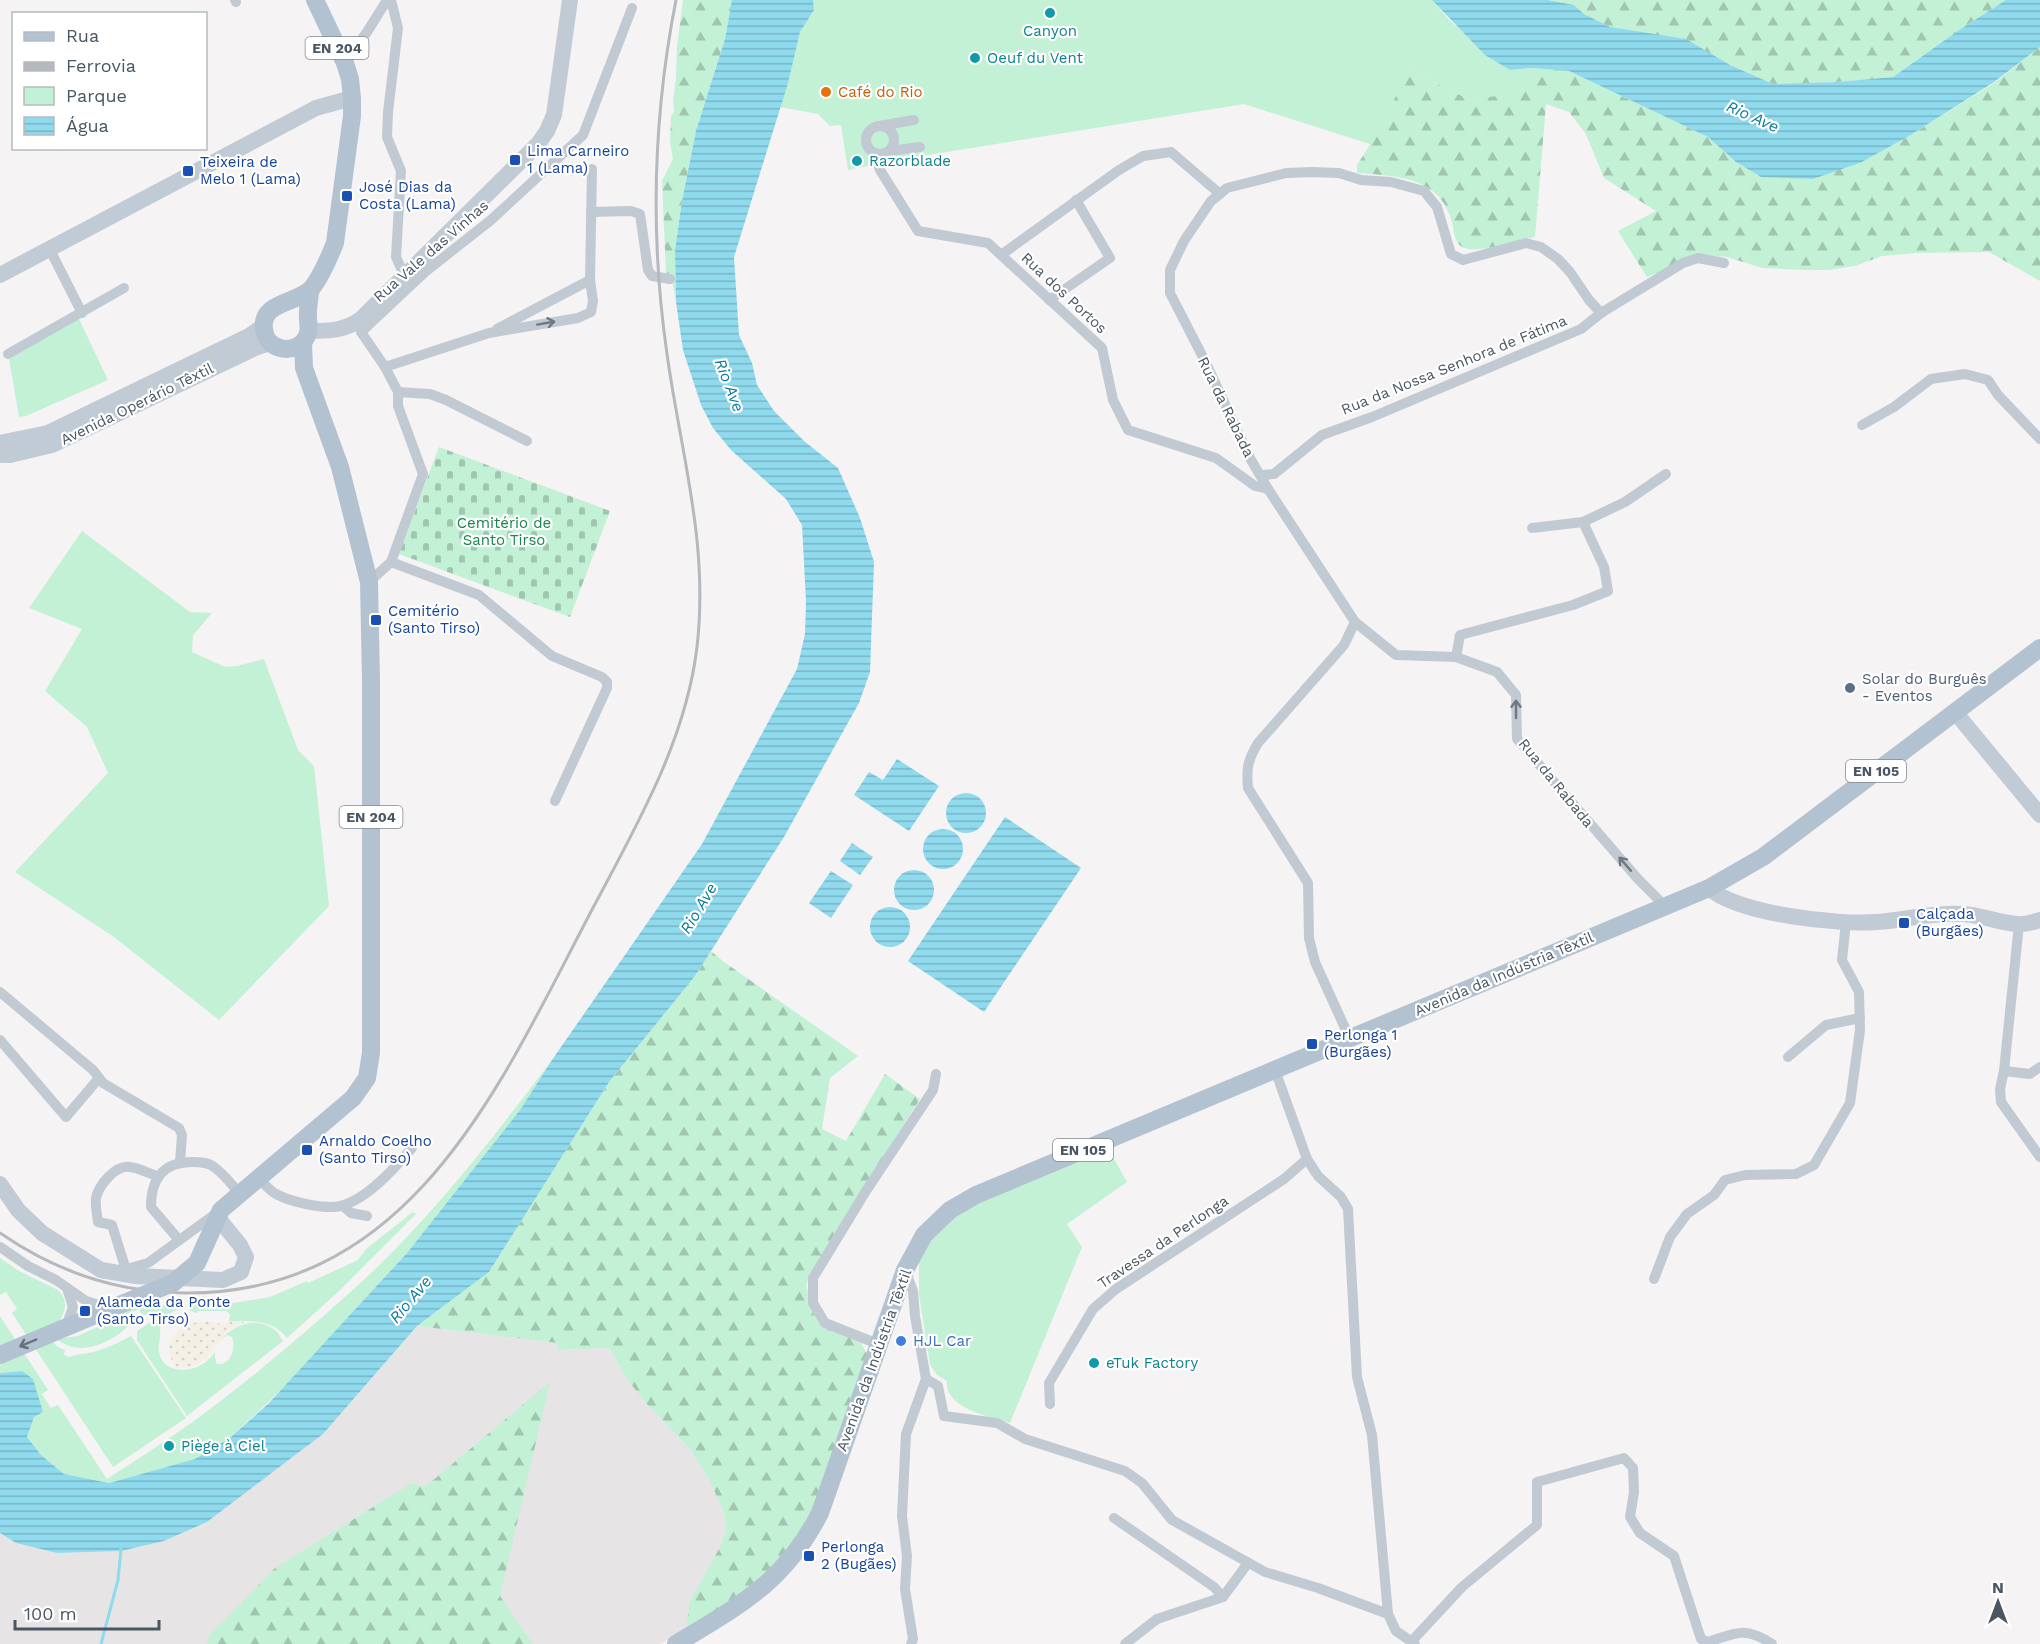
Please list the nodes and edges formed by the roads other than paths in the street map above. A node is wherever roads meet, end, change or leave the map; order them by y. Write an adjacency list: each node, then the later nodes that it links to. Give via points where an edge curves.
1 (315, 0): 5 (main road, EN 204)
2 (389, 0): 5 (street); 19 (street, via 398,28 387,136 401,171 396,257)
3 (570, 0): 19 (street, via 557,100 547,131)
4 (632, 8): 31 (street, Rua Vale das Vinhas, via 583,135 361,332)
5 (345, 63): 6 (main road, EN 204)
6 (352, 98): 15 (street, via 316,108); 23 (main road, EN 204, via 335,243)
7 (914, 120): 8 (street)
8 (875, 127): 10 (street, via 866,141 870,150); 10 (street, via 887,128 894,135 894,143)
9 (920, 147): 10 (street)
10 (883, 153): 16 (street, Rua dos Portos, via 880,170 918,231 988,243)
11 (592, 169): 14 (street)
12 (1220, 194): 13 (street, via 1171,152 1143,156); 27 (street, Rua da Rabada, via 1257,179 1312,172 1340,173 1424,191 1437,207 1451,254 1463,260 1526,243 1541,247 1570,272); 39 (street, Rua da Rabada, via 1184,242 1170,270 1170,293)
13 (1076, 200): 16 (street); 24 (street, via 1110,258)
14 (591, 212): 20 (street, via 640,214 648,270 652,276); 21 (street)
15 (49, 248): 18 (street); 26 (street)
16 (1001, 255): 24 (street, Rua dos Portos)
17 (1724, 263): 27 (street, Rua da Nossa Senhora de Fátima, via 1698,258 1683,263)
18 (0, 275)
19 (404, 275): 29 (street, via 352,326)
20 (670, 279)
21 (590, 280): 28 (street); 28 (street, one-way to 21, via 586,315 591,312 593,301)
22 (124, 288): 26 (street)
23 (310, 290): 25 (main road, EN 204); 29 (main road, EN 204)
24 (1048, 300): 40 (street, Rua dos Portos, via 1102,348 1113,400 1128,430 1216,458 1255,486)
25 (287, 304): 29 (main road, via 299,308); 29 (main road, EN 204, via 273,308 264,319)
26 (82, 313): 30 (street)
27 (1601, 313): 39 (street, Rua da Nossa Senhora de Fátima, via 1581,329 1322,435 1274,474)
28 (489, 333): 31 (street)
29 (290, 335): 36 (street, Avenida Operário Têxtil, via 249,336 48,433); 37 (street, Avenida Operário Têxtil, via 52,445); 44 (main road, EN 204, via 340,466)
30 (8, 354)
31 (385, 367): 32 (street)
32 (398, 392): 35 (street, via 438,397); 43 (street, via 398,406 423,474)
33 (1862, 425): 34 (street, via 1931,379 1965,374 1988,380)
34 (2040, 438)
35 (527, 441)
36 (0, 443)
37 (0, 455)
38 (1666, 474): 41 (street, via 1625,502)
39 (1261, 476): 40 (street, Rua da Rabada)
40 (1268, 489): 45 (street, Rua da Rabada)
41 (1583, 522): 42 (street); 47 (street, via 1604,567 1608,591 1573,605 1460,635)
42 (1532, 528)
43 (391, 561): 44 (street); 49 (street, via 479,595 552,656 607,682)
44 (369, 582): 71 (main road, EN 204, via 371,1053 367,1078 353,1098)
45 (1355, 622): 47 (street, Rua da Rabada, via 1396,655); 58 (street, via 1344,645 1258,743 1246,772 1248,788 1308,884 1315,962)
46 (2040, 648): 48 (main road, Avenida da Indústria Têxtil / EN 105)
47 (1456, 657): 52 (street, Rua da Rabada, one-way to 47, via 1517,739 1516,695 1497,672)
48 (1955, 712): 50 (street); 51 (main road, Avenida da Indústria Têxtil / EN 105, via 1764,857)
49 (555, 801)
50 (2040, 815)
51 (1709, 888): 52 (main road, Avenida da Indústria Têxtil / EN 105); 54 (street, via 1718,896 1772,913)
52 (1665, 906): 58 (main road, Avenida da Indústria Têxtil / EN 105)
53 (2040, 920): 55 (street)
54 (1846, 922): 55 (street, via 1965,914); 57 (street, via 1842,960 1859,992)
55 (2019, 924): 63 (street)
56 (0, 992): 65 (street)
57 (1860, 1018): 60 (street, via 1826,1025); 85 (street, via 1851,1103 1814,1165 1796,1174 1745,1174 1725,1180 1714,1195 1688,1214 1670,1237)
58 (1350, 1039): 62 (main road, Avenida da Indústria Têxtil / EN 105)
59 (0, 1040): 65 (street, via 66,1117)
60 (1788, 1057)
61 (2040, 1067): 63 (street, via 2030,1074)
62 (1275, 1070): 68 (street); 83 (main road, Avenida da Indústria Têxtil / EN 105, via 976,1195 950,1210 924,1235)
63 (2004, 1071): 67 (street, via 2001,1102)
64 (936, 1074): 89 (street, via 933,1090 813,1278 813,1303 825,1323)
65 (99, 1078): 69 (street, via 179,1128)
66 (412, 1148): 74 (street, via 370,1189)
67 (2040, 1156)
68 (1307, 1159): 92 (street, Travessa da Perlonga, via 1284,1179 1116,1289 1093,1309 1049,1383); 96 (street, via 1348,1209 1357,1377 1372,1435)
69 (180, 1162): 70 (street); 73 (street, via 213,1166)
70 (157, 1176): 79 (street, via 151,1207); 84 (street, via 123,1167 105,1181 96,1196 98,1222 111,1225)
71 (258, 1179): 73 (main road, EN 204); 74 (street, via 275,1193 294,1200)
72 (0, 1184): 84 (street, via 18,1210 42,1233 101,1270)
73 (240, 1194): 75 (main road, EN 204)
74 (343, 1206): 76 (street, via 351,1213)
75 (219, 1214): 77 (street); 78 (street); 80 (main road, EN 204)
76 (367, 1216)
77 (190, 1232): 79 (street); 80 (street, via 203,1235)
78 (235, 1239): 80 (street); 82 (street, via 246,1257 241,1272 223,1280)
79 (179, 1240): 82 (street)
80 (206, 1243): 87 (main road, EN 204, bridge, via 197,1263 173,1283)
81 (0, 1247): 86 (street)
82 (146, 1270): 84 (street)
83 (905, 1270): 89 (main road, Avenida da Indústria Têxtil / EN 105); 91 (street, via 913,1291)
84 (118, 1271)
85 (1654, 1280)
86 (67, 1287): 87 (street, via 86,1301); 88 (street, via 73,1307)
87 (112, 1308): 88 (main road, EN 204)
88 (61, 1329): 90 (main road, EN 204, one-way to 90)
89 (878, 1344): 98 (main road, Avenida da Indústria Têxtil / EN 105, via 820,1513 799,1551 748,1600)
90 (0, 1355)
91 (926, 1379): 94 (street, via 938,1386 944,1416 997,1423 1025,1439 1125,1471 1142,1483 1172,1520); 99 (street, via 906,1434 902,1516)
92 (1050, 1404)
93 (1114, 1518): 95 (street)
94 (1248, 1563): 95 (street); 96 (street)
95 (1223, 1597): 100 (street, via 1157,1619)
96 (1388, 1614): 97 (street, via 1396,1631)
97 (1413, 1643): 101 (street, via 1462,1587 1537,1525 1537,1482 1624,1458 1633,1468 1630,1517 1640,1533 1674,1556 1701,1638 1708,1642 1742,1631)
98 (675, 1644)
99 (911, 1644)
100 (1125, 1644)
101 (1772, 1644)

